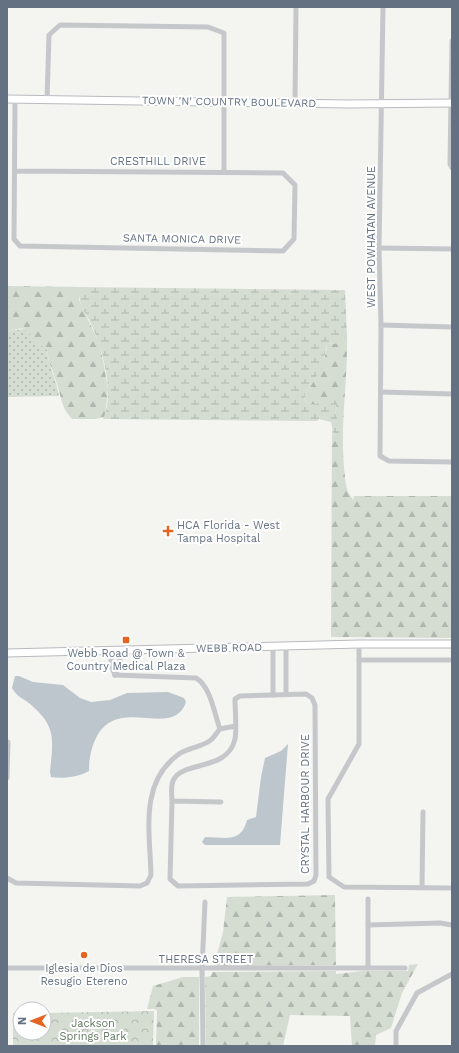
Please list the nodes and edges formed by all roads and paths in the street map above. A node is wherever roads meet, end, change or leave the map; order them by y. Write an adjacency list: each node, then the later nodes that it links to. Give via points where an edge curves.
1 (296, 7): 8 (street)
2 (383, 7): 9 (street, WEST POWHATAN AVENUE)
3 (452, 41): 10 (street)
4 (7, 99): 5 (street, TOWN 'N' COUNTRY BOULEVARD)
5 (16, 100): 6 (street, TOWN 'N' COUNTRY BOULEVARD); 12 (street)
6 (47, 100): 7 (street, TOWN 'N' COUNTRY BOULEVARD); 7 (street, via 49,35 60,25 208,27 224,33)
7 (224, 102): 8 (street, TOWN 'N' COUNTRY BOULEVARD); 13 (street)
8 (295, 102): 9 (street, TOWN 'N' COUNTRY BOULEVARD)
9 (382, 103): 10 (street, TOWN 'N' COUNTRY BOULEVARD); 15 (street, WEST POWHATAN AVENUE)
10 (452, 103): 11 (street)
11 (452, 168)
12 (16, 171): 13 (street, CRESTHILL DRIVE); 14 (street, SANTA MONICA DRIVE, via 14,239 20,246 282,251 294,239)
13 (224, 171): 14 (street, CRESTHILL DRIVE, via 283,173)
14 (295, 185)
15 (379, 248): 16 (street); 17 (street, WEST POWHATAN AVENUE)
16 (452, 249)
17 (381, 325): 18 (street); 19 (street, WEST POWHATAN AVENUE)
18 (452, 327)
19 (381, 392): 20 (street); 21 (street, WEST POWHATAN AVENUE, via 380,456 389,461)
20 (452, 394)
21 (452, 462)
22 (359, 644): 23 (street, WEBB ROAD); 25 (street, WEBB ROAD); 29 (street)
23 (452, 644)
24 (273, 646): 25 (street, WEBB ROAD); 27 (street, WEBB ROAD); 33 (street)
25 (286, 646): 32 (street)
26 (111, 650): 27 (street, WEBB ROAD); 28 (street, WEBB ROAD); 31 (street, via 111,665)
27 (120, 650): 31 (street, via 120,664)
28 (7, 653)
29 (359, 660): 30 (street); 42 (street, via 359,744 328,798 329,877 344,886)
30 (452, 660)
31 (115, 675): 35 (street, via 196,678 203,682 207,690)
32 (286, 694): 33 (street, CRYSTAL HARBOUR DRIVE); 38 (street, CRYSTAL HARBOUR DRIVE, via 306,694 312,698 315,705 314,881 308,884 178,886 170,879)
33 (273, 695): 34 (street, CRYSTAL HARBOUR DRIVE, via 240,696 235,699)
34 (235, 726): 35 (street); 38 (street, CRYSTAL HARBOUR DRIVE, via 235,739 229,752 222,758 177,775 173,780)
35 (220, 729): 41 (street, via 212,739 181,753 166,764 156,780 150,798 150,876 147,883 140,886 16,883)
36 (8, 742): 37 (street)
37 (7, 778)
38 (172, 801): 39 (street)
39 (221, 802)
40 (422, 812): 42 (street)
41 (7, 878)
42 (422, 887): 43 (street)
43 (452, 888)
44 (368, 899): 46 (street)
45 (205, 902): 51 (street)
46 (368, 925): 47 (street); 49 (street)
47 (452, 925)
48 (7, 968): 51 (street, THERESA STREET)
49 (368, 968): 50 (street, THERESA STREET); 51 (street, THERESA STREET)
50 (405, 968)
51 (202, 969): 53 (street)
52 (452, 974): 54 (street, via 417,992 396,1031)
53 (203, 1046)
54 (396, 1046)

